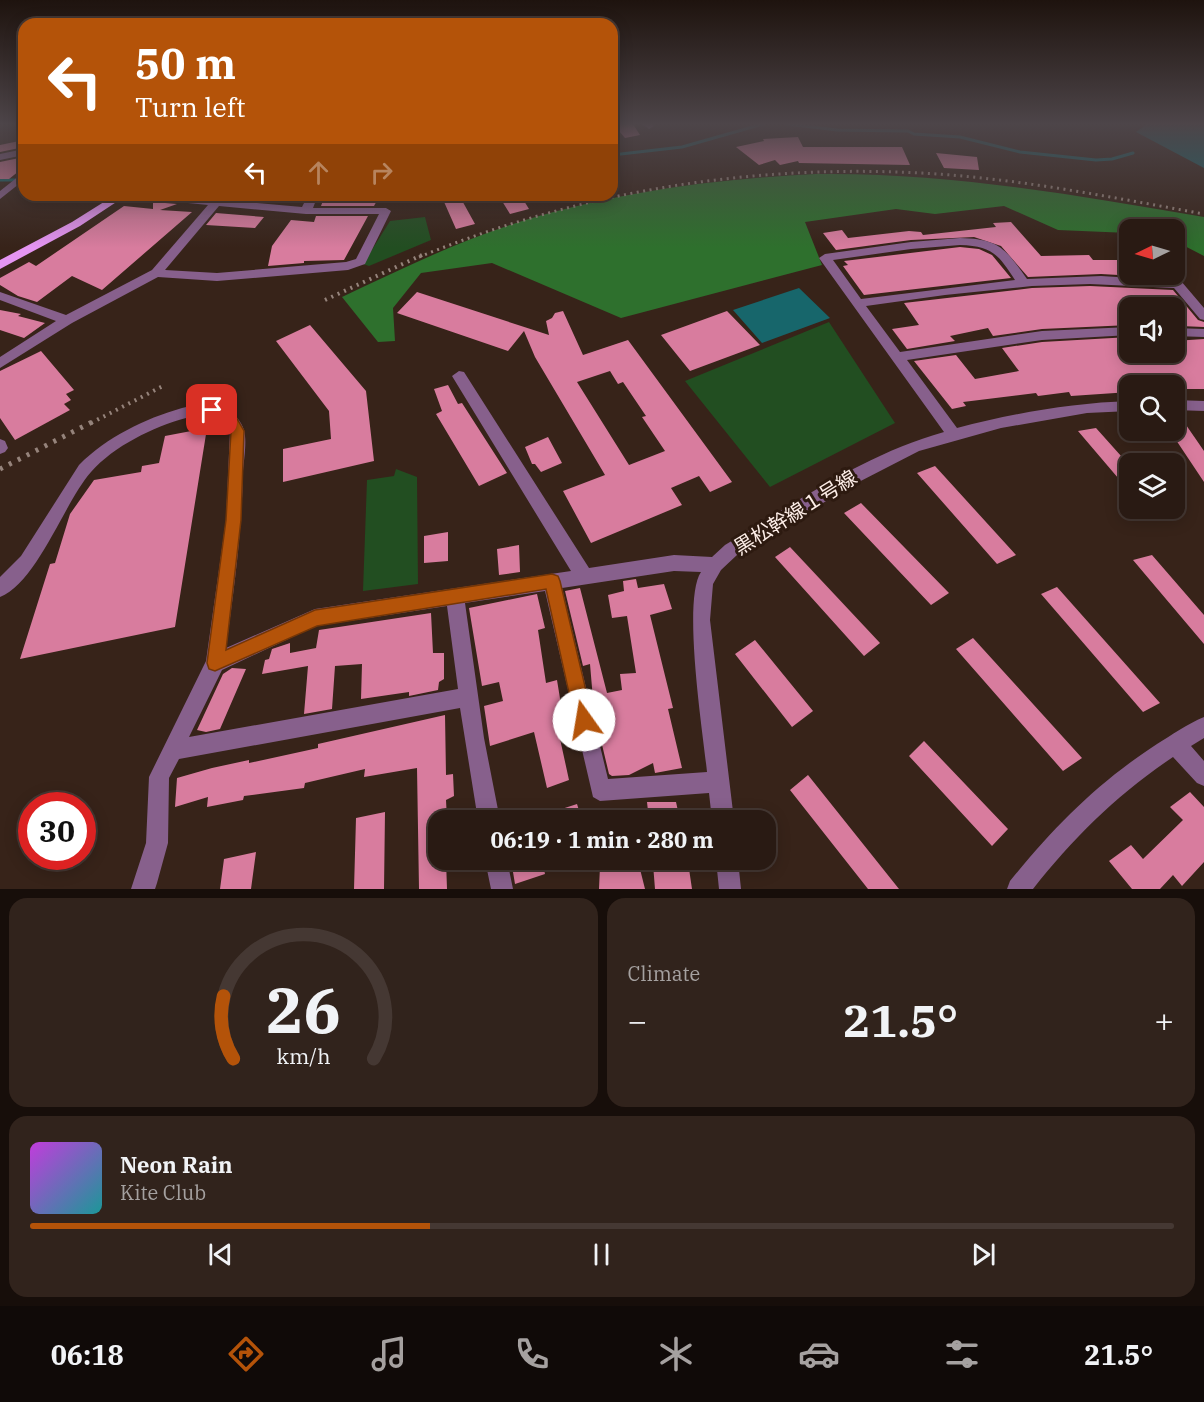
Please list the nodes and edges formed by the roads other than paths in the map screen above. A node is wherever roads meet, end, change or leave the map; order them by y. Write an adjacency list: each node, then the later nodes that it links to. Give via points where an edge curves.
1 (18, 180): 2 (street)
2 (0, 196)
3 (96, 201): 9 (main road)
4 (112, 201): 10 (main road)
5 (217, 201): 11 (street)
6 (240, 201): 8 (street)
7 (310, 201): 8 (street)
8 (306, 211): 11 (street, via 386,211 361,261 348,266 217,278)
9 (0, 256)
10 (0, 265)
11 (156, 273): 16 (street)
12 (1024, 284): 14 (street); 14 (street, via 998,250 980,241 825,258); 15 (street, via 1091,280 1177,284)
13 (0, 296): 16 (street)
14 (858, 303): 20 (street)
15 (1204, 316)
16 (67, 320): 21 (street)
17 (1119, 330): 20 (street, via 1011,338)
18 (1185, 332): 19 (street)
19 (1204, 333)
20 (897, 357): 26 (street)
21 (0, 363)
22 (459, 376): 28 (street)
23 (1185, 405): 24 (street)
24 (1204, 406)
25 (1119, 407): 26 (street, 黒松幹線１号線, via 1041,415)
26 (953, 434): 27 (street, 黒松幹線１号線, via 874,465 731,550)
27 (714, 565): 28 (street, via 674,563); 38 (street, 黒松幹線１号線, via 704,582 702,620)
28 (584, 576): 29 (street)
29 (552, 581): 31 (street); 38 (street, via 600,790)
30 (0, 589): 32 (street, via 27,561 95,457 177,414 195,410 223,413 237,431 234,520)
31 (454, 596): 32 (street, via 315,618); 33 (street)
32 (215, 663): 36 (street)
33 (469, 697): 36 (street); 39 (street)
34 (1204, 727): 35 (street)
35 (1175, 744): 37 (street); 46 (street, via 1101,798 1071,826)
36 (172, 750): 43 (street, via 159,777 157,843)
37 (1204, 776)
38 (719, 782): 40 (street, 黒松幹線１号線)
39 (487, 810)
40 (722, 810)
41 (498, 870): 44 (street)
42 (728, 870): 45 (street)
43 (142, 889)
44 (502, 889)
45 (730, 889)
46 (1018, 889)

